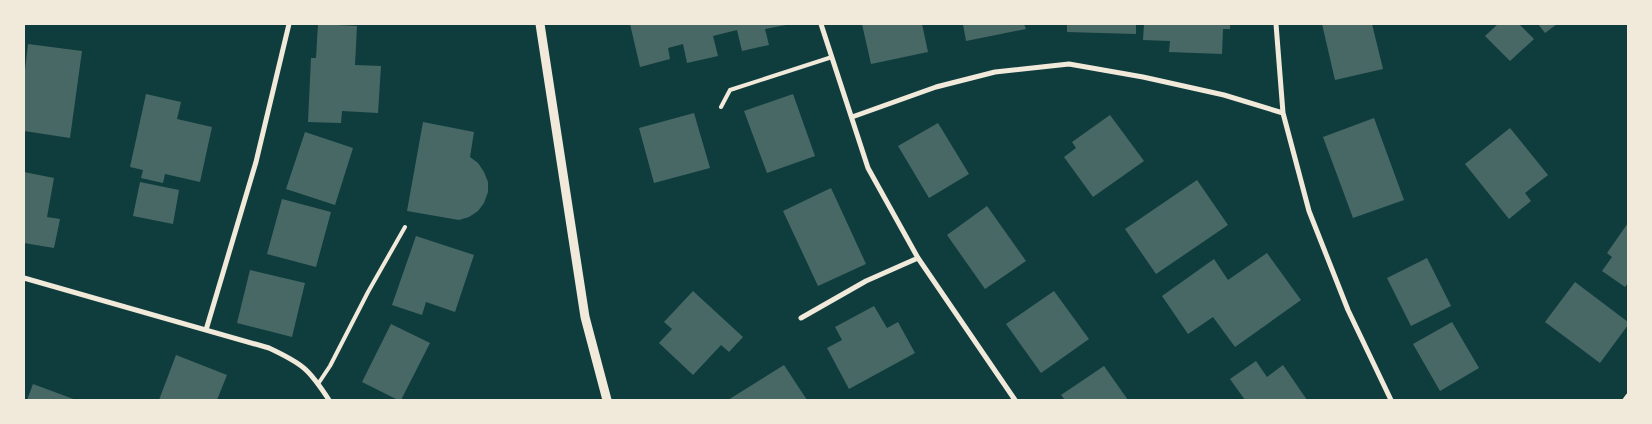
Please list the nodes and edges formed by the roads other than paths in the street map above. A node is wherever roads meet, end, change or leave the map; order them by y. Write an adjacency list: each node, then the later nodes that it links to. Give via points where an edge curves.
1 (289, 24): 13 (street, via 256,162)
2 (540, 24): 17 (street, via 585,317)
3 (821, 24): 5 (street)
4 (1276, 24): 7 (street)
5 (832, 57): 6 (lane, via 730,90); 8 (street)
6 (721, 107)
7 (1283, 113): 8 (street, via 1224,95 1069,64 995,72 936,87); 19 (street, via 1309,211 1348,310)
8 (852, 117): 10 (street, via 868,168)
9 (405, 227): 14 (lane)
10 (918, 258): 12 (street, via 866,281); 18 (street)
11 (24, 278): 13 (street)
12 (801, 318)
13 (206, 330): 14 (street, via 269,348 294,360 310,372)
14 (318, 384): 16 (street)
15 (1628, 396): 20 (street)
16 (329, 400)
17 (607, 400)
18 (1015, 400)
19 (1390, 400)
20 (1625, 400)

